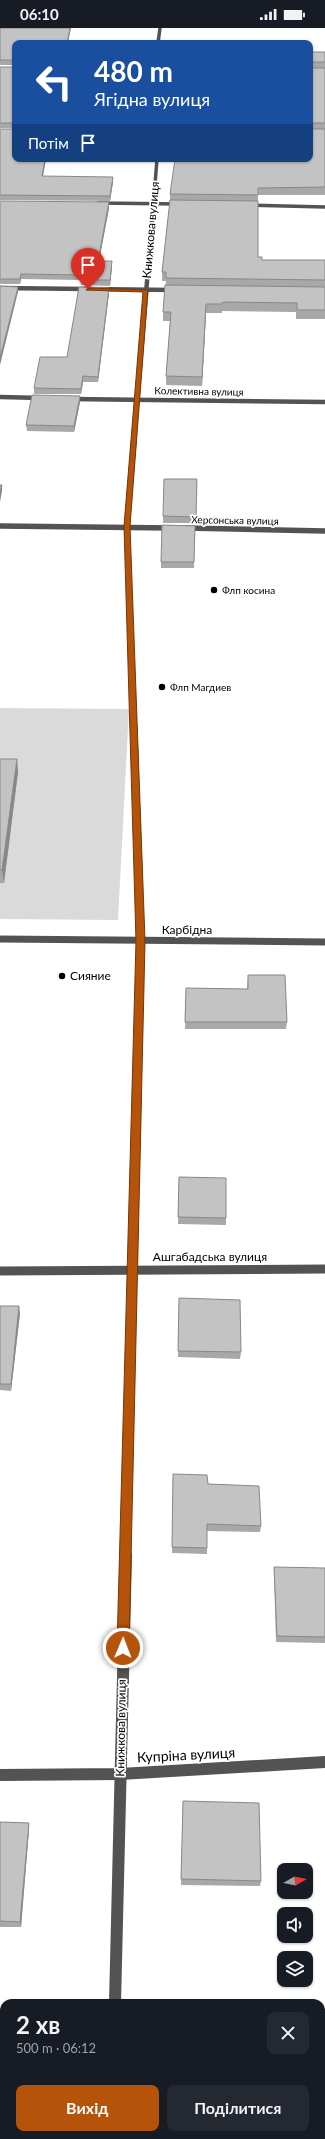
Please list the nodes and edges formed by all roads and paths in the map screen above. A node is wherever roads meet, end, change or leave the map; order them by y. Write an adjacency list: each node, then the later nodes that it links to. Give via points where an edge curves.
1 (160, 28): 2 (street)
2 (158, 40)
3 (156, 162): 5 (street, Книжкова вулиця)
4 (92, 203): 5 (street)
5 (153, 204): 6 (street); 10 (street, Книжкова вулиця)
6 (184, 204)
7 (239, 205): 8 (street)
8 (325, 207)
9 (0, 288): 10 (street)
10 (146, 290): 11 (street); 15 (street, Книжкова вулиця)
11 (177, 290)
12 (0, 397): 13 (street)
13 (46, 398)
14 (61, 398): 15 (street, Колективна вулиця)
15 (137, 400): 16 (street, Колективна вулиця); 18 (street, Книжкова вулиця)
16 (325, 402)
17 (0, 526): 18 (street, Херсонська вулиця)
18 (127, 526): 19 (street, Херсонська вулиця); 21 (street, Книжкова вулиця)
19 (325, 532)
20 (0, 940): 21 (street, Карбідна)
21 (140, 941): 22 (street, Карбідна); 24 (street, Книжкова вулиця)
22 (325, 942)
23 (325, 1268): 24 (street, Ашгабадська вулиця)
24 (132, 1270): 25 (street, Ашгабадська вулиця); 28 (street, Книжкова вулиця)
25 (0, 1271)
26 (325, 1762): 28 (street, Купріна вулиця)
27 (0, 1774): 28 (street, Купріна вулиця)
28 (120, 1774): 29 (street, Книжкова вулиця)
29 (115, 1999)

